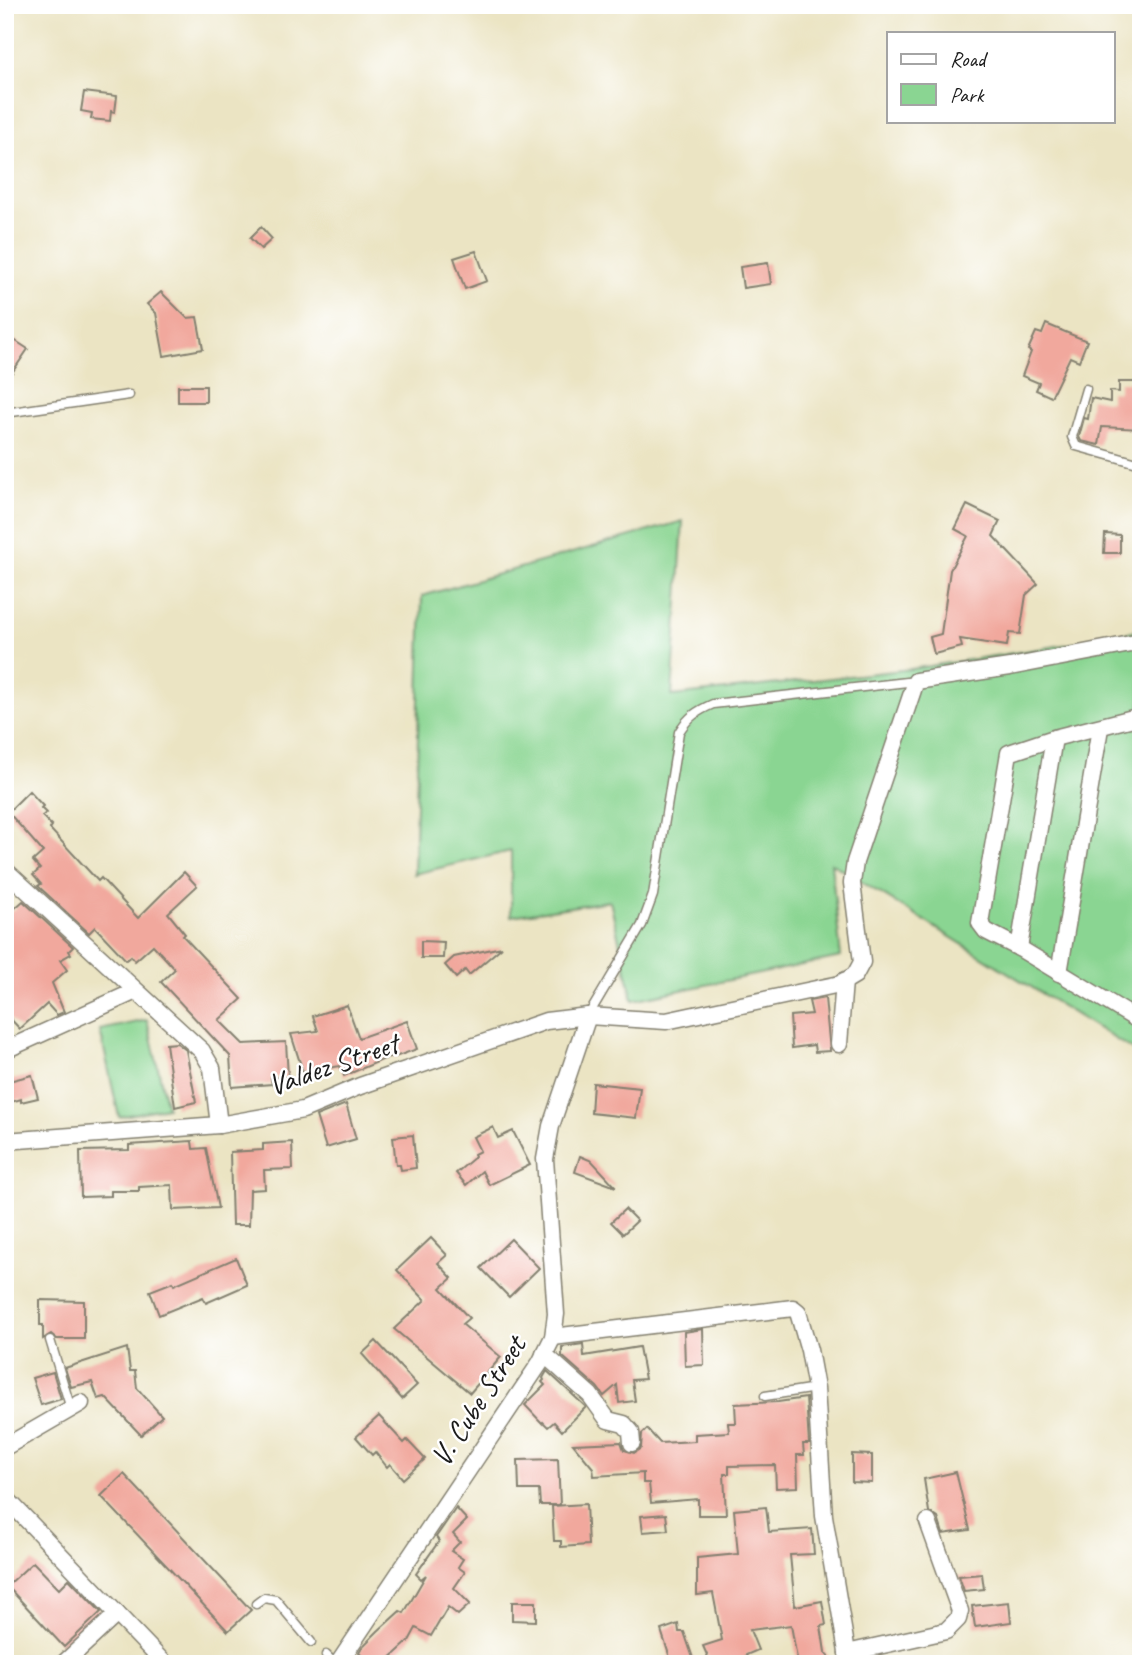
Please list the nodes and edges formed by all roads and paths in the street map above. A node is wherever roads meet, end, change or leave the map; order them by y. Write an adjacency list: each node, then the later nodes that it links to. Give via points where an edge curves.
1 (1086, 389): 4 (lane, via 1072,437 1076,446)
2 (129, 395): 3 (lane)
3 (5, 413)
4 (1141, 464)
5 (1139, 647): 6 (street)
6 (916, 681): 13 (street, via 855,862 852,883 862,962 855,975); 15 (lane, via 713,704 687,719 679,732 653,895 642,925)
7 (1141, 716): 8 (street)
8 (1100, 727): 9 (street); 12 (street)
9 (1054, 738): 11 (street); 11 (street, via 1009,753 1003,782 980,923 986,932)
10 (5, 870): 14 (street)
11 (1019, 948): 12 (street)
12 (1059, 973): 16 (street)
13 (844, 981): 15 (street, Valdez Street, via 666,1021); 17 (street)
14 (136, 991): 18 (street); 19 (street, via 201,1051 212,1068)
15 (588, 1016): 19 (street, Valdez Street, via 509,1032 303,1110); 21 (street, V. Cube Street, via 551,1126 545,1159 556,1314)
16 (1141, 1022)
17 (839, 1044)
18 (5, 1050)
19 (219, 1125): 20 (street, Valdez Street)
20 (5, 1142)
21 (553, 1337): 23 (street, V. Cube Street); 24 (street, via 793,1308 801,1317)
22 (50, 1340): 26 (lane)
23 (544, 1354): 27 (street, via 590,1395 608,1420 624,1424); 35 (street, V. Cube Street)
24 (816, 1388): 25 (lane); 34 (street, via 824,1516)
25 (765, 1396)
26 (76, 1406): 28 (street)
27 (632, 1443)
28 (5, 1447)
29 (5, 1497): 32 (street)
30 (928, 1522): 34 (street, via 960,1611 958,1619 946,1631)
31 (256, 1604): 33 (lane, via 264,1598 276,1600)
32 (117, 1614): 36 (street); 37 (street)
33 (311, 1642)
34 (848, 1658)
35 (337, 1661)
36 (63, 1664)
37 (165, 1664)

